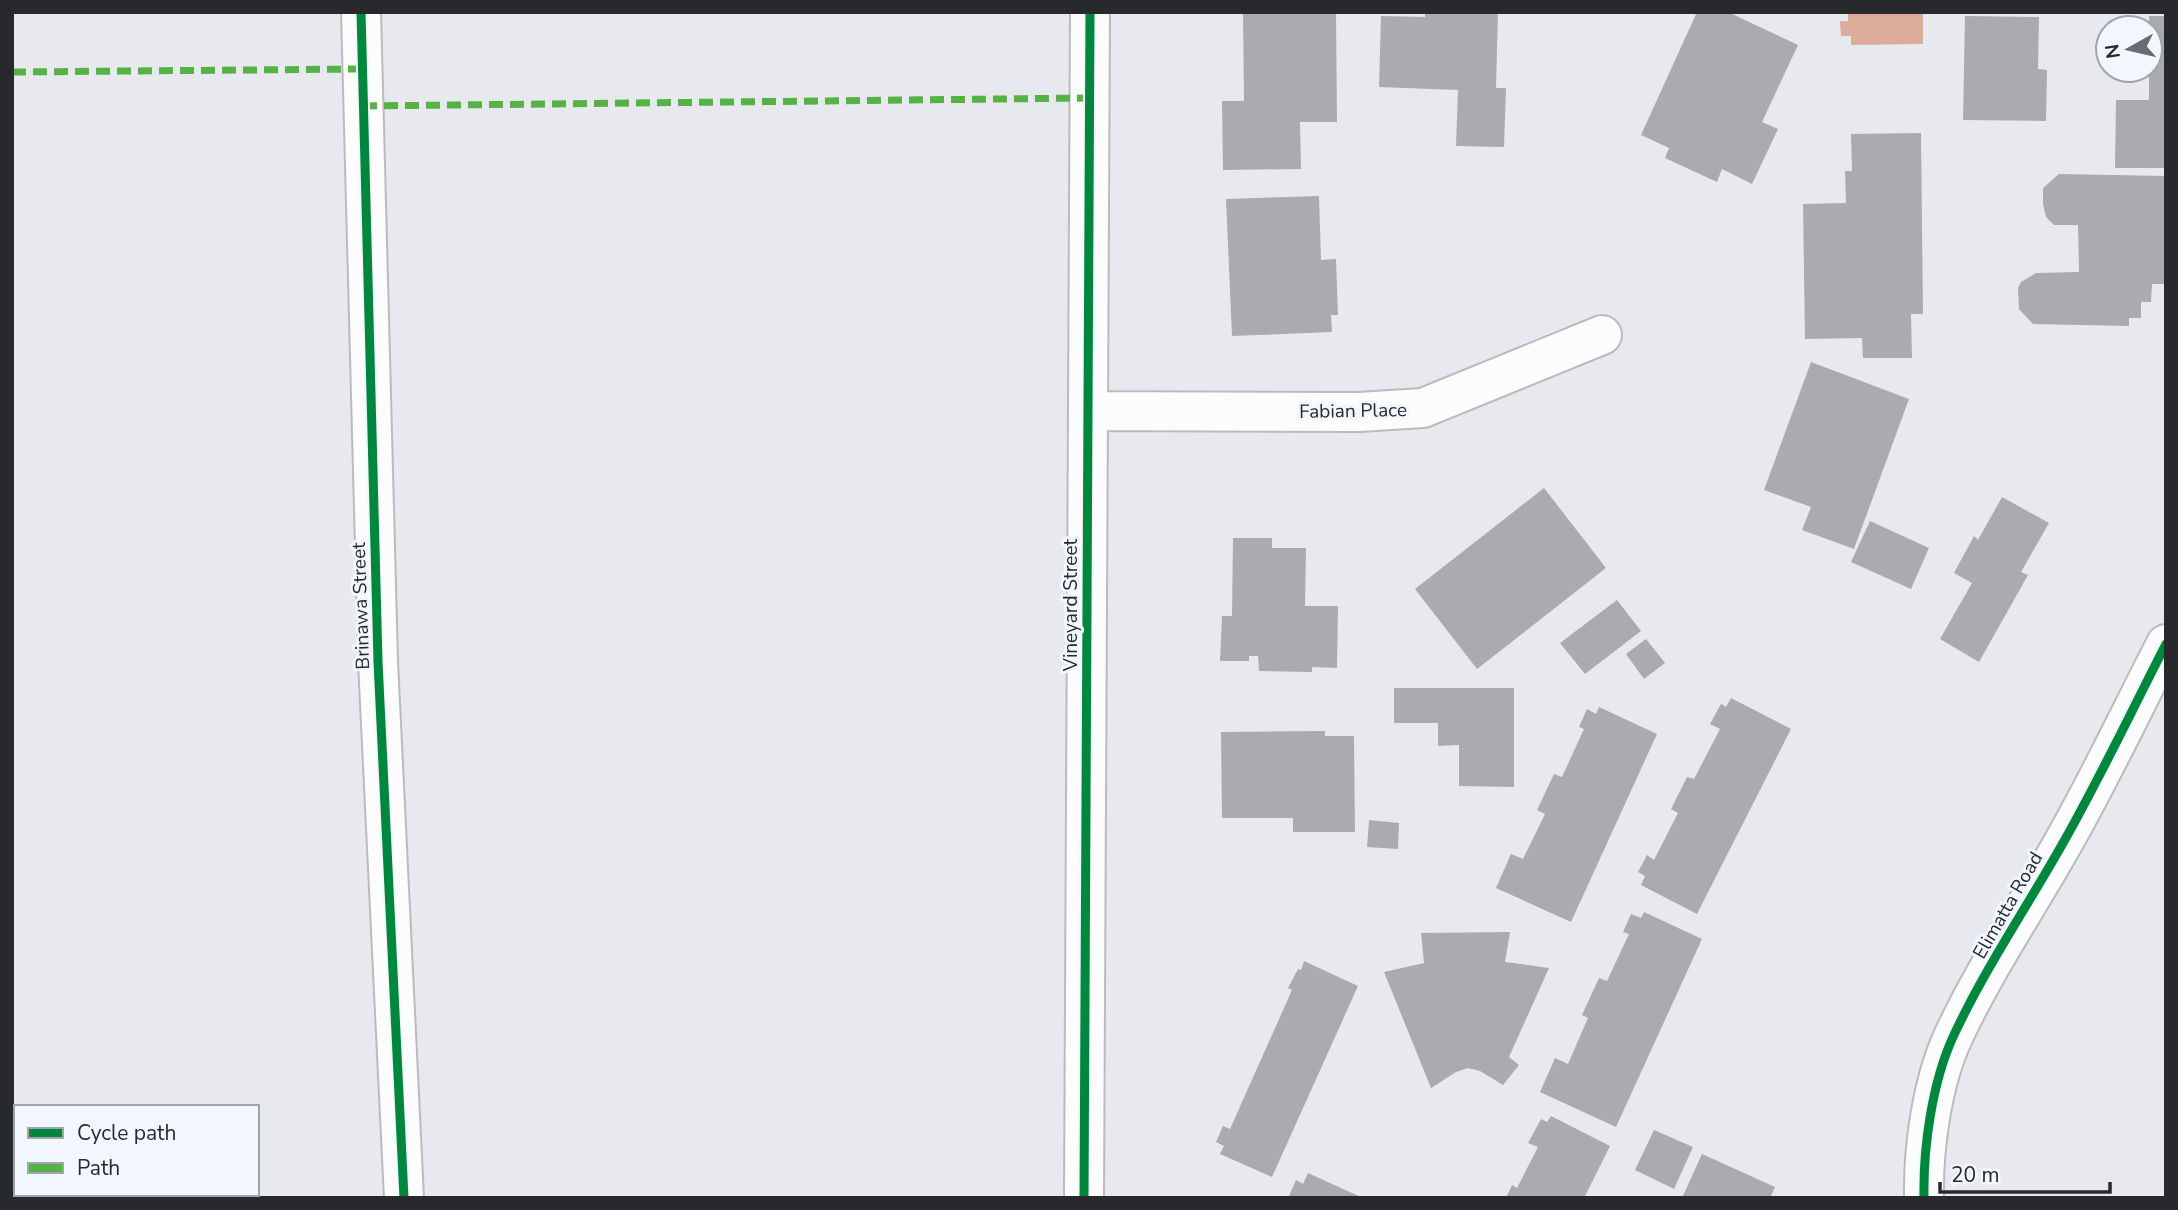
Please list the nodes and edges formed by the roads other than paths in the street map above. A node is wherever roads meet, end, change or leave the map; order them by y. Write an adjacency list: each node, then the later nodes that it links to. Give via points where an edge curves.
1 (361, 12): 6 (street, Brinawa Street, via 379,662)
2 (1090, 12): 4 (street, Vineyard Street)
3 (1602, 335): 4 (street, Fabian Place, via 1423,408)
4 (1089, 411): 7 (street, Vineyard Street)
5 (2166, 644): 8 (street, Elimatta Road, via 2065,840 1952,1038 1928,1127)
6 (404, 1198)
7 (1084, 1198)
8 (1924, 1198)

